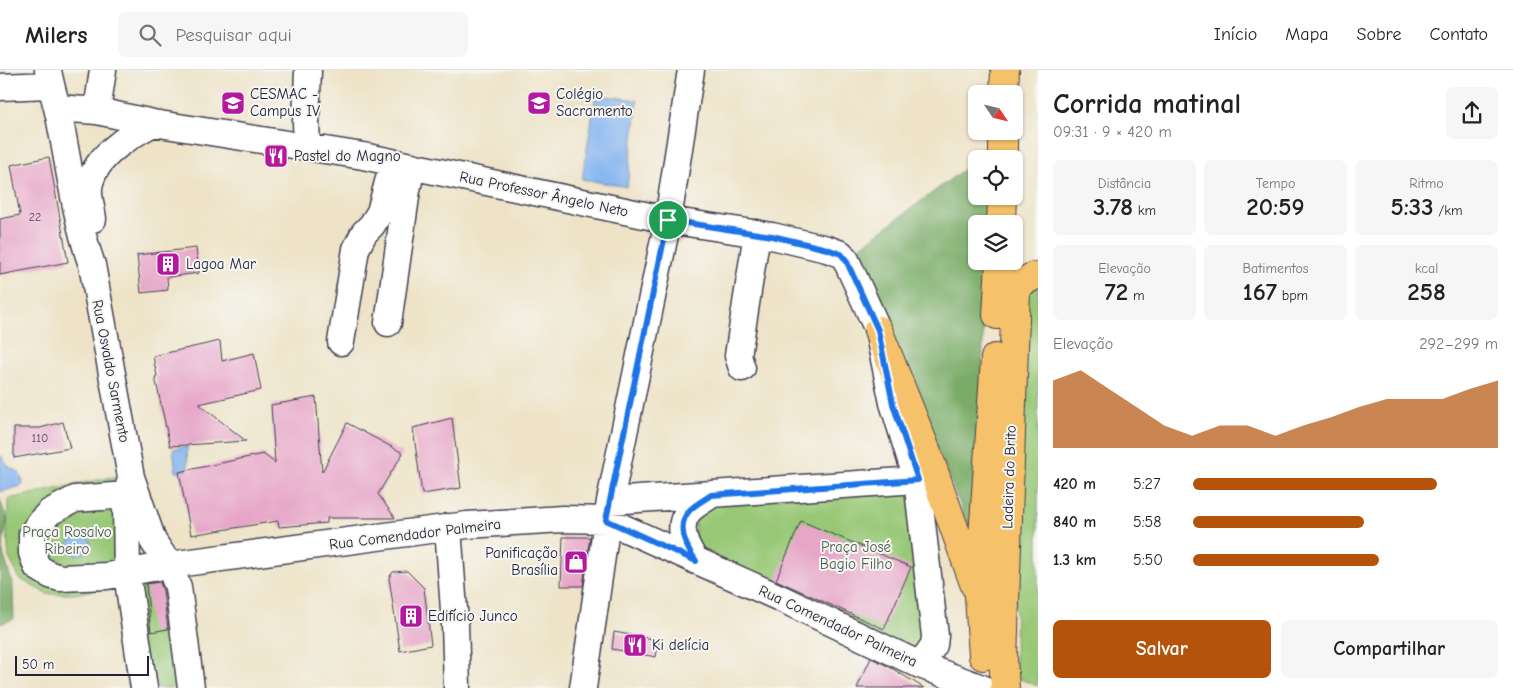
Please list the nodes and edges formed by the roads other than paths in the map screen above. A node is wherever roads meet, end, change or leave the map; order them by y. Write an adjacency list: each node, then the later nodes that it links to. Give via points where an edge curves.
1 (103, 70): 8 (street)
2 (308, 70): 10 (street)
3 (691, 70): 14 (street)
4 (1005, 70): 5 (main road)
5 (1004, 85)
6 (0, 86): 7 (street, Rua Professor Ângelo Neto)
7 (52, 88): 8 (street, Rua Professor Ângelo Neto); 12 (street, Rua Osvaldo Sarmento)
8 (97, 111): 9 (street, Rua Professor Ângelo Neto)
9 (154, 123): 10 (street, Rua Professor Ângelo Neto); 13 (street, Rua Osvaldo Sarmento, via 128,137)
10 (306, 147): 11 (street, Rua Professor Ângelo Neto)
11 (403, 164): 14 (street, Rua Professor Ângelo Neto); 15 (street); 17 (street, via 407,190)
12 (69, 166): 13 (street); 18 (street, Rua Osvaldo Sarmento, via 81,235)
13 (97, 168): 18 (street, Rua Osvaldo Sarmento, via 89,188 95,240)
14 (668, 220): 16 (street, Rua Professor Ângelo Neto); 27 (street)
15 (372, 225): 17 (street); 22 (street, via 356,250)
16 (757, 233): 21 (street, Rua Professor Ângelo Neto, via 841,254); 23 (street, via 738,356)
17 (401, 238): 20 (street)
18 (92, 264): 25 (street, Rua Osvaldo Sarmento)
19 (1016, 272): 32 (main road, Ladeira do Brito); 40 (main road, Ladeira do Brito, via 1019,284 1016,290 1003,660)
20 (388, 323)
21 (878, 330): 24 (street, Rua Professor Ângelo Neto, via 893,404); 32 (main road, via 927,452)
22 (342, 342)
23 (742, 368)
24 (918, 480): 26 (street, Rua Comendador Palmeira); 34 (street, Rua Professor Ângelo Neto, via 935,636 934,645)
25 (129, 486): 30 (street, Rua Osvaldo Sarmento, via 154,541); 31 (street, Rua Osvaldo Sarmento, via 126,500); 31 (street, via 75,499 50,512 32,534 32,553 37,567 50,575 60,578)
26 (711, 495): 27 (street, Rua Comendador Palmeira); 29 (street, via 684,518 683,537)
27 (608, 511): 28 (street, Rua Comendador Palmeira, via 563,519); 29 (street, Rua Comendador Palmeira); 38 (street)
28 (448, 527): 30 (street, Rua Comendador Palmeira); 37 (street)
29 (696, 561): 34 (street, Rua Comendador Palmeira)
30 (170, 565): 31 (street, Rua Comendador Palmeira); 36 (street, Rua Osvaldo Sarmento, via 178,587)
31 (127, 574): 35 (street, Rua Osvaldo Sarmento)
32 (979, 597): 33 (main road, Ladeira do Brito)
33 (983, 656)
34 (920, 664): 39 (street, Rua Comendador Palmeira)
35 (144, 688)
36 (191, 688)
37 (457, 688)
38 (583, 688)
39 (982, 688)
40 (1005, 688)

